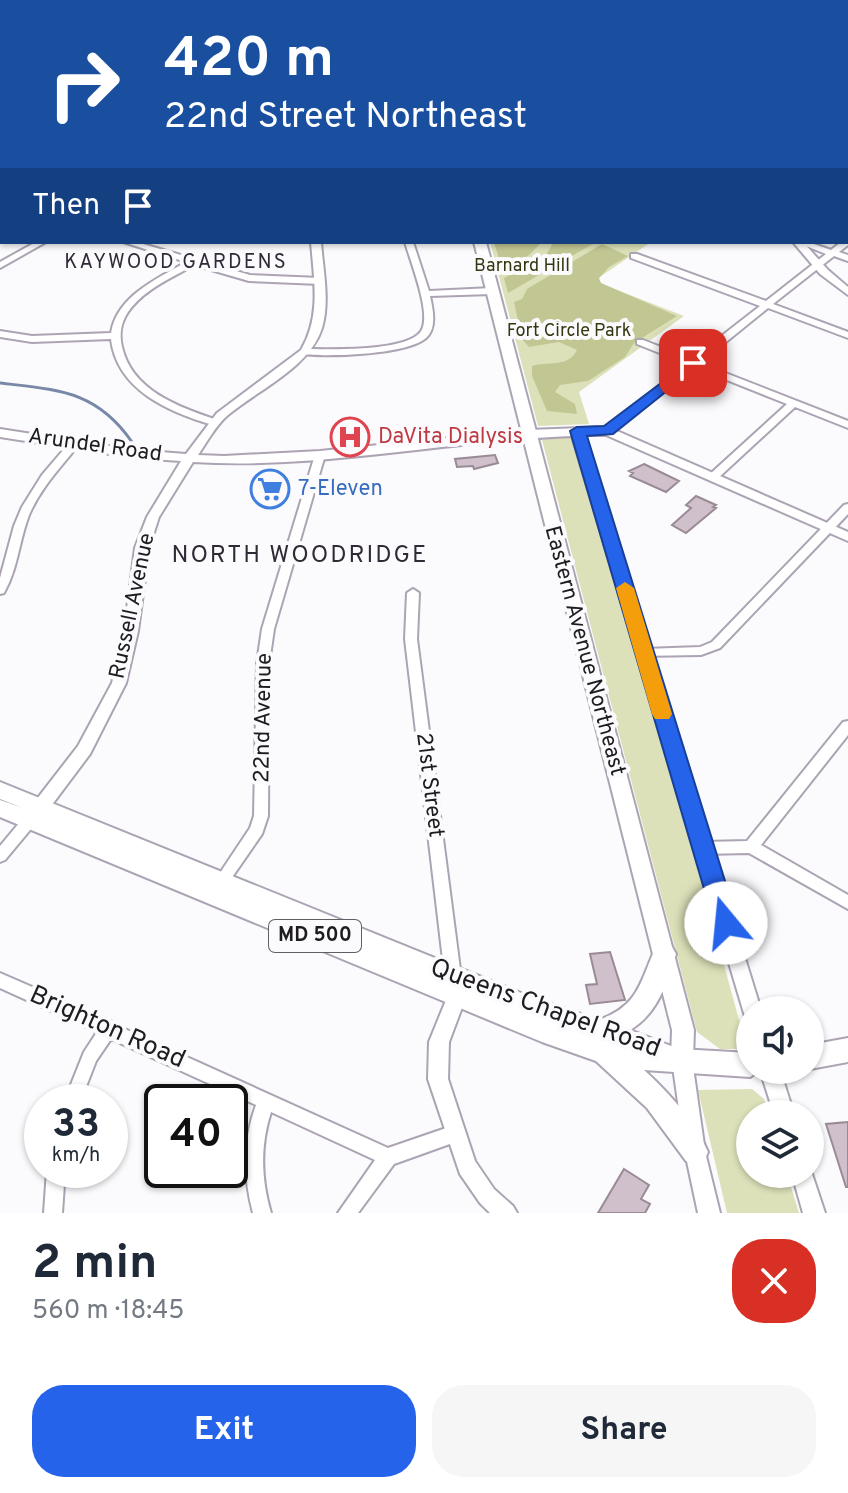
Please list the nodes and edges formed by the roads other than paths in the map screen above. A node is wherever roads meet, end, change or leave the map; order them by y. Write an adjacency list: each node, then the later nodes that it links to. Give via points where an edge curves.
1 (38, 244): 13 (street)
2 (133, 244): 12 (street)
3 (316, 244): 15 (street)
4 (410, 244): 18 (street)
5 (480, 244): 17 (main road, Eastern Avenue Northeast)
6 (801, 244): 14 (street)
7 (805, 244): 9 (street)
8 (843, 244): 9 (street)
9 (832, 253): 11 (street); 14 (street)
10 (634, 256): 19 (street)
11 (848, 258)
12 (191, 263): 15 (street, via 264,281); 22 (street, via 136,299 118,320)
13 (0, 265)
14 (817, 265): 16 (street); 19 (street)
15 (320, 281): 24 (street, via 317,330)
16 (848, 292)
17 (493, 295): 18 (street); 32 (main road, Eastern Avenue Northeast)
18 (425, 297): 24 (street, via 428,330 418,340)
19 (766, 305): 21 (street); 25 (street)
20 (0, 334): 22 (street, via 32,339)
21 (848, 335)
22 (114, 336): 27 (street, via 129,375 142,388 170,406)
23 (640, 342): 25 (street)
24 (305, 352): 27 (street, Russell Avenue)
25 (693, 363): 26 (street); 30 (street)
26 (794, 403): 28 (street); 36 (street)
27 (213, 422): 35 (street, Russell Avenue)
28 (848, 425)
29 (577, 431): 30 (street, Arundel Road); 32 (street, Arundel Road); 42 (street)
30 (608, 431): 36 (street)
31 (0, 433): 33 (street, Arundel Road)
32 (528, 434): 34 (street, Arundel Road); 52 (main road, Eastern Avenue Northeast)
33 (75, 443): 35 (street, Arundel Road); 40 (street, via 33,497)
34 (320, 455): 35 (street, Arundel Road); 50 (street, 22nd Avenue, via 268,629 261,816)
35 (191, 457): 46 (street, Russell Avenue, via 153,517 142,548 125,661 111,702 84,750)
36 (713, 477): 38 (street)
37 (848, 507): 38 (street)
38 (828, 528): 39 (street); 42 (street, via 716,645 701,651)
39 (848, 537)
40 (0, 590)
41 (413, 593): 54 (street, 21st Street, via 411,639)
42 (644, 653): 48 (street)
43 (848, 726): 47 (street)
44 (0, 790): 46 (main road, Queens Chapel Road / MD 500)
45 (0, 808): 46 (main road, Queens Chapel Road / MD 500)
46 (35, 813): 49 (street, Russell Avenue); 50 (main road, Queens Chapel Road / MD 500); 54 (main road, Queens Chapel Road / MD 500)
47 (751, 847): 48 (street); 51 (street)
48 (703, 848): 55 (street)
49 (0, 856)
50 (221, 882): 54 (main road, Queens Chapel Road / MD 500)
51 (848, 903)
52 (664, 954): 57 (main road, via 656,986 631,1018); 60 (main road, Eastern Avenue Northeast, via 683,1030)
53 (0, 980): 56 (street, Brighton Road)
54 (456, 986): 57 (main road, Queens Chapel Road / MD 500); 64 (street, via 436,1054)
55 (748, 996)
56 (109, 1028): 62 (street); 63 (street, Brighton Road)
57 (598, 1042): 60 (main road, Queens Chapel Road / MD 500, via 639,1058); 65 (main road, via 640,1079)
58 (848, 1050): 59 (main road)
59 (824, 1054)
60 (682, 1060): 61 (main road, Queens Chapel Road); 65 (street)
61 (736, 1064)
62 (79, 1084)
63 (266, 1102): 66 (street, Brighton Road); 70 (street, via 254,1141 255,1193)
64 (455, 1134): 66 (street); 72 (street, via 476,1183)
65 (695, 1152): 73 (street)
66 (388, 1157): 71 (street)
67 (55, 1188): 69 (street)
68 (806, 1188): 74 (street)
69 (53, 1213)
70 (262, 1213)
71 (347, 1213)
72 (506, 1213)
73 (709, 1213)
74 (814, 1213)

